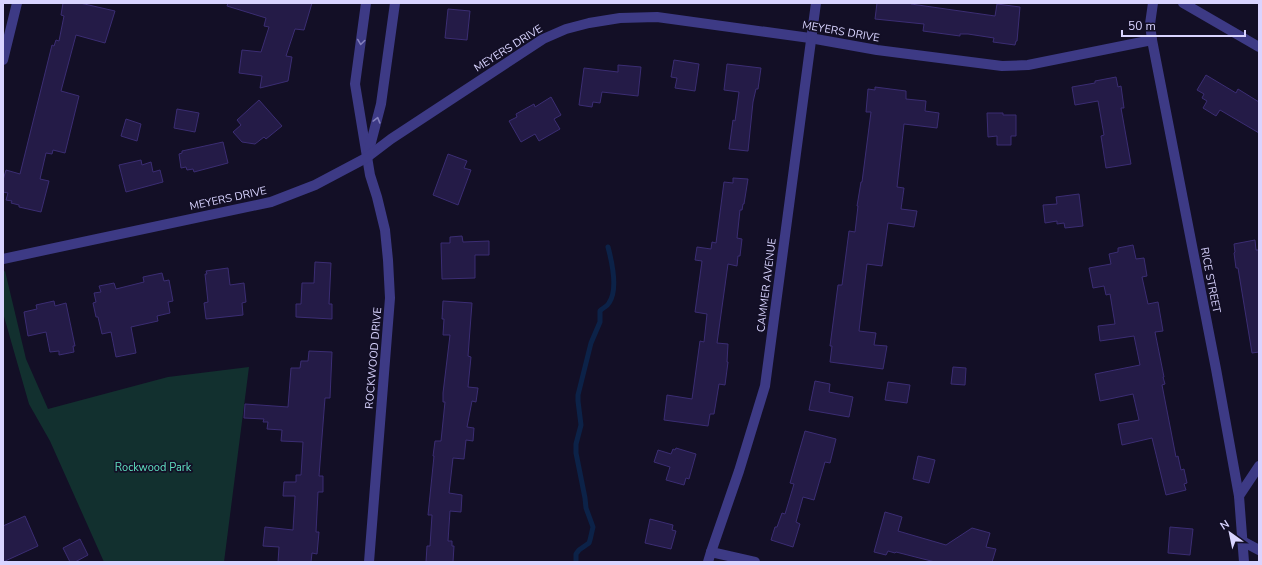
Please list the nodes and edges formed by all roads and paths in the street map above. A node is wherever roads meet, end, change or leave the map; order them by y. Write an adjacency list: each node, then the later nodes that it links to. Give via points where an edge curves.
1 (18, 3): 10 (street)
2 (366, 3): 11 (street, ROCKWOOD DRIVE, one-way to 11, via 356,84)
3 (395, 3): 11 (street, ROCKWOOD DRIVE, one-way to 3, via 381,104)
4 (816, 3): 7 (street, CAMMER AVENUE)
5 (1153, 3): 8 (street, RICE STREET, via 1150,24)
6 (1183, 3): 9 (street)
7 (810, 38): 8 (street, MEYERS DRIVE, via 877,50 1002,66 1028,65); 11 (street, MEYERS DRIVE, via 657,17 620,18 588,23 543,39 518,54); 17 (street, CAMMER AVENUE, via 765,386)
8 (1152, 40): 14 (street, RICE STREET)
9 (1259, 47)
10 (3, 60)
11 (366, 158): 12 (street, MEYERS DRIVE, via 315,185 271,202); 18 (street, ROCKWOOD DRIVE, via 385,230 390,298)
12 (3, 259)
13 (1259, 466): 14 (street)
14 (1239, 496): 15 (street, RICE STREET)
15 (1242, 541): 16 (street); 20 (street, RICE STREET)
16 (1259, 550)
17 (709, 557): 19 (street)
18 (369, 562)
19 (755, 562)
20 (1244, 562)

